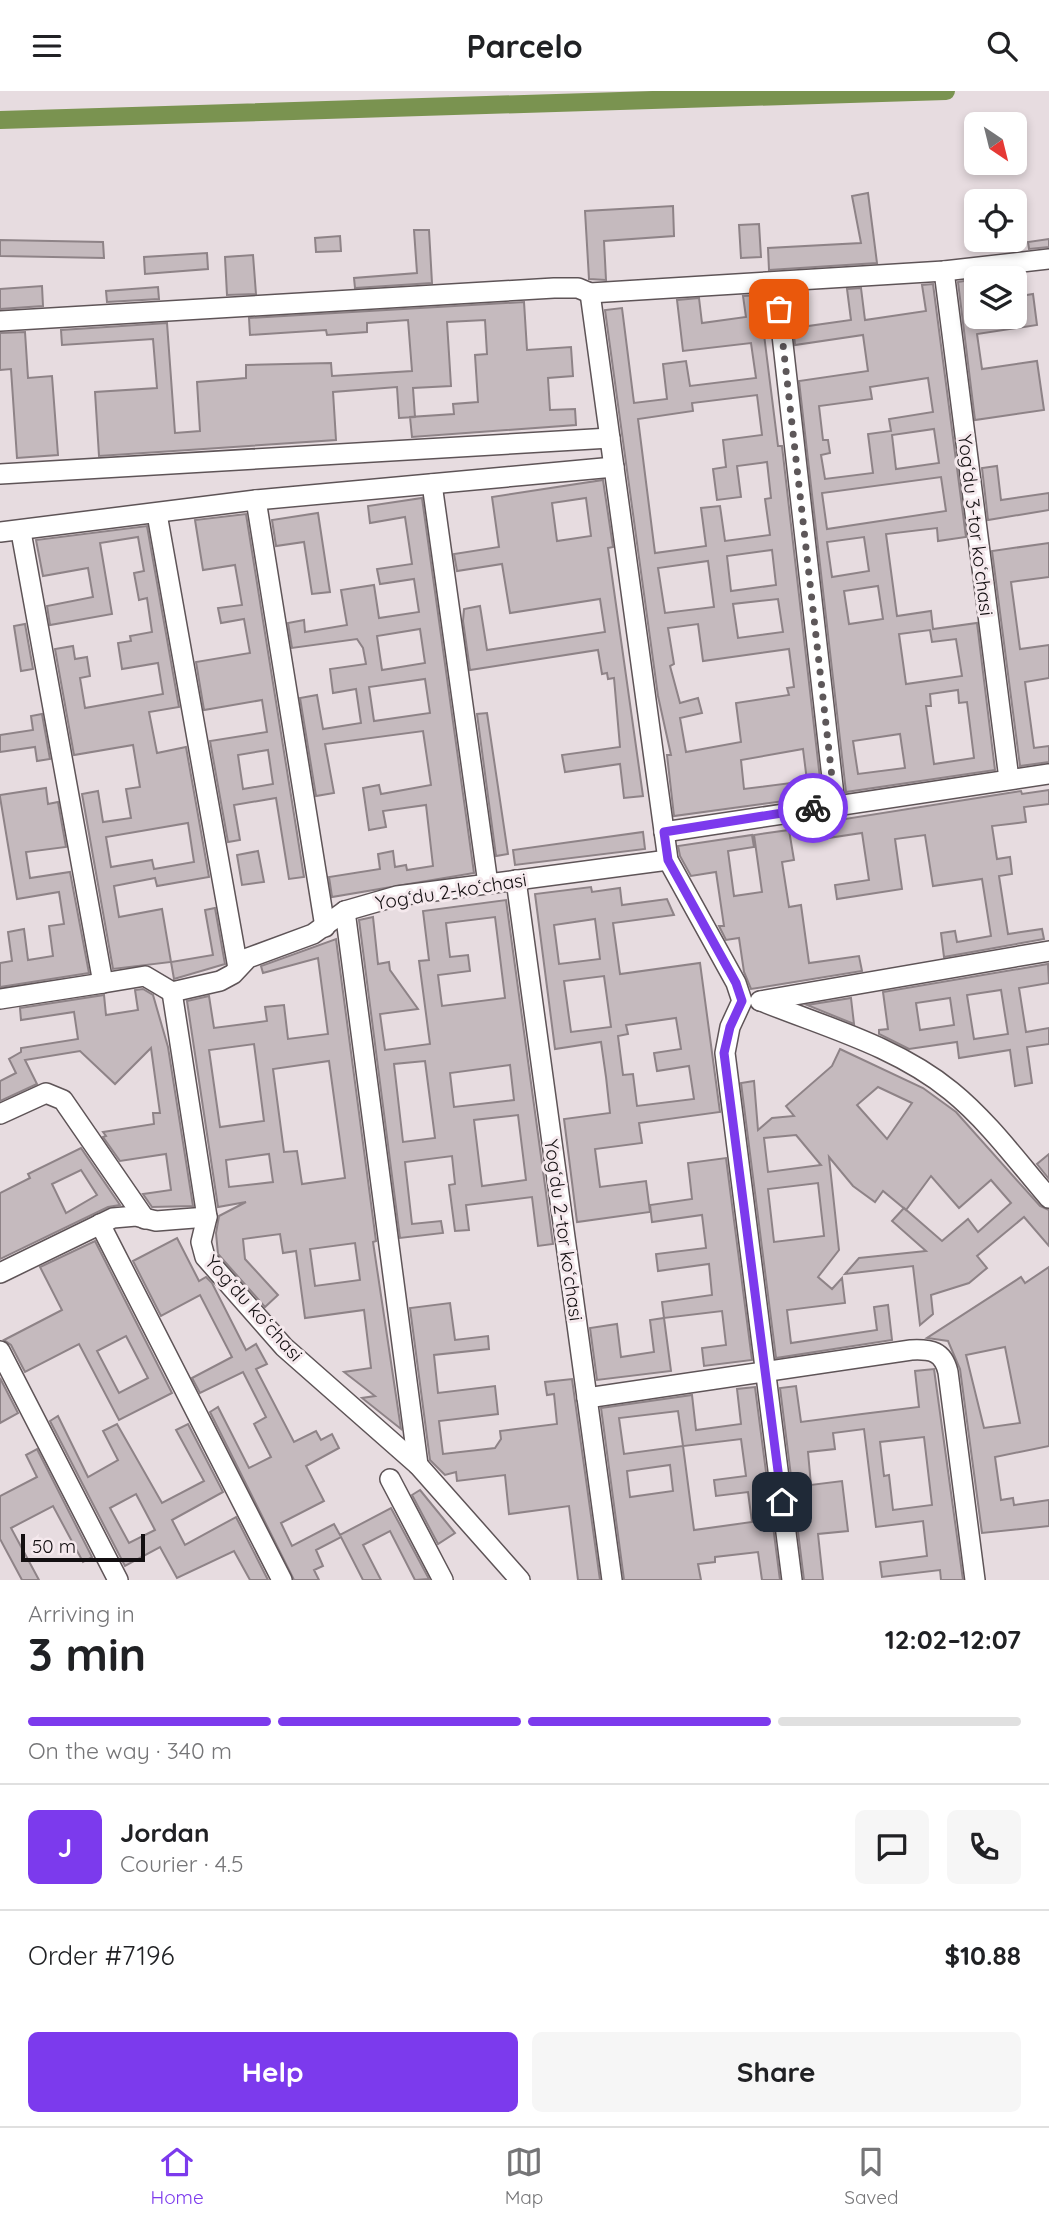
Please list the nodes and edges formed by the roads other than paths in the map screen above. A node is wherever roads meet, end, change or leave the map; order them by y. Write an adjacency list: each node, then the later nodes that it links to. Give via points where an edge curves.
1 (1049, 260): 2 (street)
2 (944, 271): 3 (street); 15 (street, Yogʻdu 3-tor koʻchasi)
3 (776, 282): 4 (street); 16 (street)
4 (590, 293): 5 (street, via 554,288); 6 (street)
5 (0, 321)
6 (610, 439): 7 (street); 8 (street)
7 (614, 467): 9 (street); 17 (street)
8 (0, 474)
9 (432, 484): 10 (street); 20 (street)
10 (256, 501): 11 (street); 22 (street)
11 (158, 514): 12 (street); 24 (street)
12 (21, 531): 13 (street); 25 (street)
13 (0, 532)
14 (1049, 774): 15 (street)
15 (1009, 779): 16 (street)
16 (835, 804): 17 (street)
17 (664, 832): 18 (street)
18 (668, 860): 19 (street, Yogʻdu 2-koʻchasi); 28 (street, via 736,983)
19 (516, 880): 20 (street, Yogʻdu 2-koʻchasi); 37 (street, Yogʻdu 2-tor koʻchasi)
20 (488, 884): 21 (street, Yogʻdu 2-koʻchasi, via 397,896)
21 (345, 911): 22 (street, Yogʻdu 2-koʻchasi); 38 (street)
22 (325, 927): 24 (street, Yogʻdu 2-koʻchasi, via 259,953)
23 (1049, 951): 28 (street)
24 (239, 968): 26 (street, Yogʻdu 2-koʻchasi, via 220,981)
25 (103, 983): 26 (street, via 145,976); 27 (street)
26 (173, 992): 31 (street, Yogʻdu koʻchasi)
27 (0, 999)
28 (751, 1001): 30 (street, via 891,1053 921,1070 970,1108); 36 (street, via 730,1027 724,1053)
29 (0, 1114): 32 (street, via 46,1093 63,1100)
30 (1049, 1198)
31 (206, 1217): 32 (street); 38 (street, Yogʻdu koʻchasi, via 201,1242 205,1257 284,1347)
32 (145, 1219): 33 (street, via 126,1216)
33 (100, 1224): 34 (street); 41 (street)
34 (0, 1273)
35 (0, 1351): 40 (street)
36 (766, 1372): 37 (street); 45 (street); 46 (street, via 911,1350 929,1349 939,1354 948,1372)
37 (587, 1398): 44 (street, Yogʻdu 2-tor koʻchasi)
38 (418, 1465): 43 (street, Yogʻdu koʻchasi)
39 (390, 1479): 42 (street)
40 (118, 1580)
41 (282, 1580)
42 (443, 1580)
43 (520, 1580)
44 (612, 1580)
45 (792, 1580)
46 (975, 1580)

